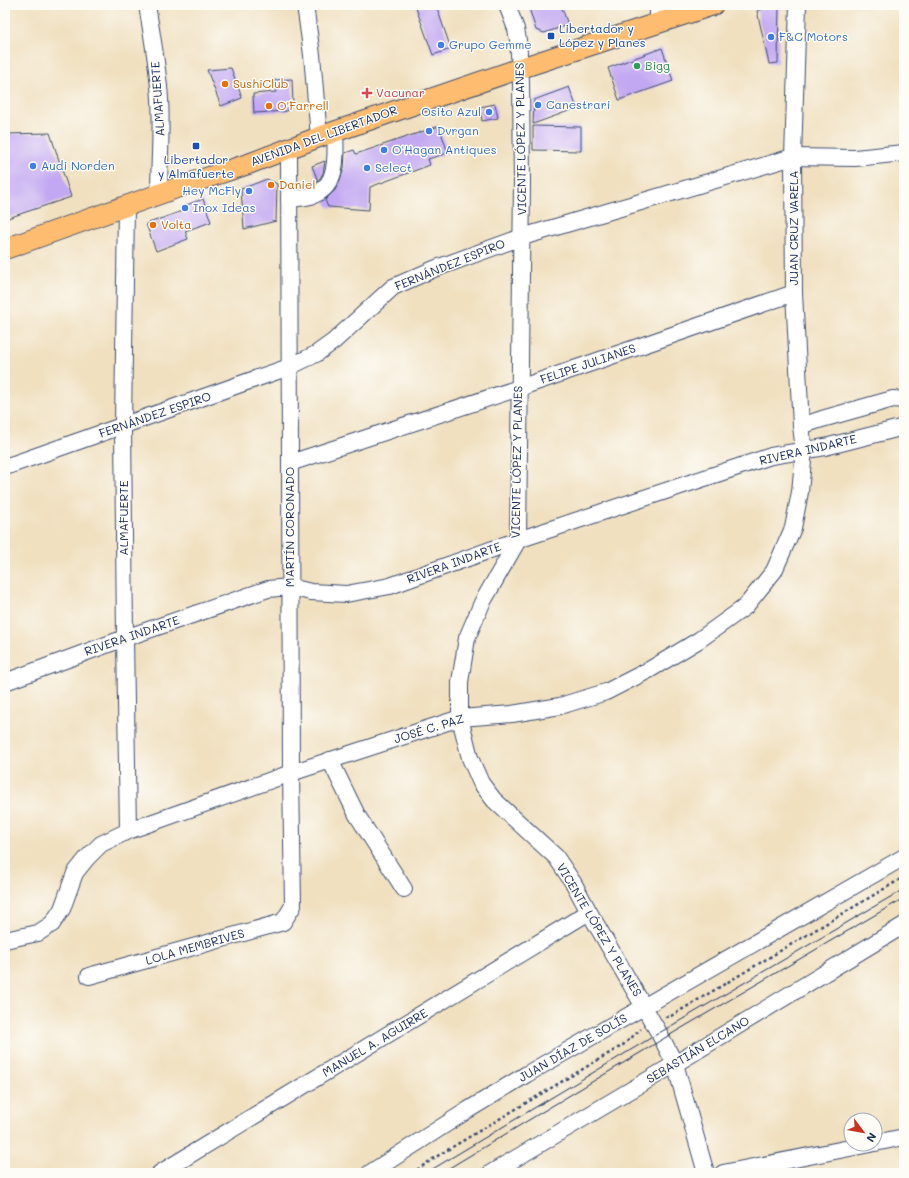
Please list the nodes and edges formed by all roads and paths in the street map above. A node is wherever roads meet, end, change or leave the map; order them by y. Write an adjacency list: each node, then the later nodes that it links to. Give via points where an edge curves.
1 (147, 5): 12 (street, ALMAFUERTE, via 160,99)
2 (305, 5): 8 (street)
3 (507, 5): 7 (street, VICENTE LÓPEZ Y PLANES, via 516,30)
4 (713, 5): 6 (main road, AVENIDA DEL LIBERTADOR)
5 (798, 5): 11 (street, JUAN CRUZ VARELA)
6 (658, 14): 7 (main road, AVENIDA DEL LIBERTADOR)
7 (521, 68): 8 (main road, AVENIDA DEL LIBERTADOR); 15 (street, VICENTE LÓPEZ Y PLANES)
8 (327, 134): 9 (main road, AVENIDA DEL LIBERTADOR); 13 (street, via 336,154 334,171 326,187 314,195)
9 (289, 148): 12 (main road, AVENIDA DEL LIBERTADOR); 13 (street, MARTÍN CORONADO)
10 (904, 153): 11 (street, FERNÁNDEZ ESPIRO, via 855,158)
11 (793, 157): 15 (street, FERNÁNDEZ ESPIRO); 17 (street, JUAN CRUZ VARELA)
12 (159, 194): 14 (main road, AVENIDA DEL LIBERTADOR)
13 (289, 199): 18 (street, MARTÍN CORONADO)
14 (126, 206): 16 (main road, AVENIDA DEL LIBERTADOR); 21 (street, ALMAFUERTE)
15 (522, 237): 18 (street, FERNÁNDEZ ESPIRO, via 393,287 334,341 316,354); 19 (street, VICENTE LÓPEZ Y PLANES)
16 (5, 249)
17 (794, 293): 19 (street, FELIPE JULIANES); 22 (street, JUAN CRUZ VARELA)
18 (290, 367): 21 (street, FERNÁNDEZ ESPIRO); 25 (street, MARTÍN CORONADO)
19 (519, 388): 25 (street, FELIPE JULIANES); 27 (street, VICENTE LÓPEZ Y PLANES)
20 (904, 400): 22 (street, RIVERA INDARTE, via 893,399)
21 (123, 426): 26 (street, FERNÁNDEZ ESPIRO); 29 (street, ALMAFUERTE)
22 (801, 426): 24 (street, JUAN CRUZ VARELA)
23 (904, 428): 24 (street, RIVERA INDARTE)
24 (804, 450): 27 (street, RIVERA INDARTE, via 771,456); 31 (street, JOSÉ C. PAZ, via 793,528 774,571 745,607 699,640 606,692 560,706 512,714)
25 (290, 463): 28 (street, MARTÍN CORONADO)
26 (5, 467)
27 (518, 540): 28 (street, RIVERA INDARTE, via 390,586 346,594 311,592); 31 (street, VICENTE LÓPEZ Y PLANES, via 482,602 467,638 460,682)
28 (290, 587): 29 (street, RIVERA INDARTE, via 268,589); 33 (street, MARTÍN CORONADO)
29 (124, 638): 30 (street, RIVERA INDARTE); 34 (street, ALMAFUERTE)
30 (5, 682)
31 (460, 718): 32 (street, JOSÉ C. PAZ); 38 (street, VICENTE LÓPEZ Y PLANES, via 470,758 480,783 494,800 556,857)
32 (330, 760): 33 (street, JOSÉ C. PAZ); 36 (street, via 357,815)
33 (291, 773): 34 (street, JOSÉ C. PAZ); 37 (street, MARTÍN CORONADO)
34 (128, 831): 40 (street, JOSÉ C. PAZ, via 100,844 87,858 75,873 62,909 52,924 38,933)
35 (904, 857): 42 (street, JUAN DÍAZ DE SOLÍS)
36 (404, 889)
37 (293, 906): 41 (street, LOLA MEMBRIVES, via 283,922)
38 (589, 912): 42 (street, VICENTE LÓPEZ Y PLANES); 47 (street, MANUEL A. AGUIRRE)
39 (904, 925): 43 (street, SEBASTIÁN ELCANO)
40 (5, 940)
41 (89, 976)
42 (645, 1007): 43 (street, VICENTE LÓPEZ Y PLANES); 48 (street, JUAN DÍAZ DE SOLÍS, via 520,1078)
43 (675, 1064): 49 (street, SEBASTIÁN ELCANO); 50 (street, VICENTE LÓPEZ Y PLANES)
44 (904, 1137): 45 (street)
45 (883, 1141)
46 (843, 1149): 51 (street)
47 (160, 1173)
48 (370, 1173)
49 (490, 1173)
50 (706, 1173)
51 (724, 1173)

